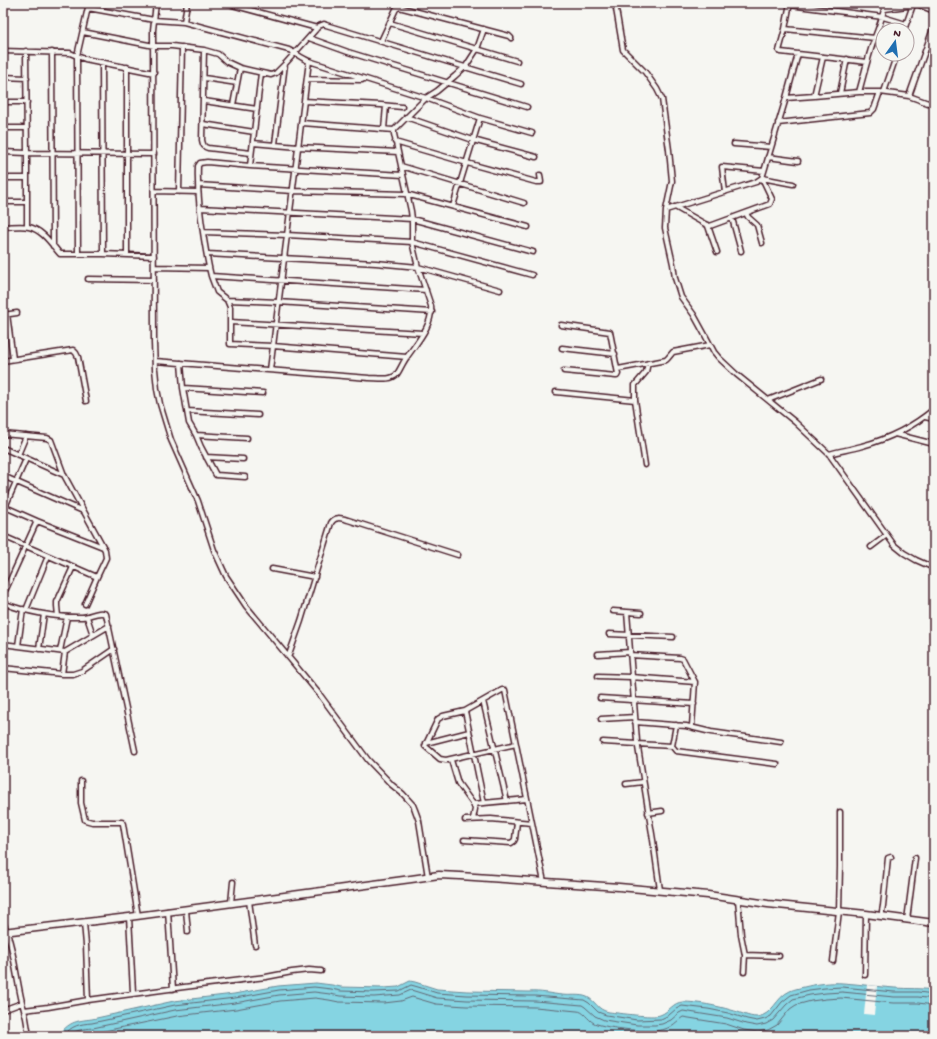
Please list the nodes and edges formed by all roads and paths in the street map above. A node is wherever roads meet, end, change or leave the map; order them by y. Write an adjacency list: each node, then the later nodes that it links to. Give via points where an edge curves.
1 (156, 3): 15 (street)
2 (187, 3): 16 (street)
3 (225, 3): 22 (street)
4 (615, 3): 133 (street, via 623,50 645,72 662,99 672,181)
5 (885, 3): 12 (street)
6 (928, 3): 11 (street)
7 (790, 4): 9 (street); 24 (street)
8 (88, 5): 15 (street); 25 (street)
9 (817, 5): 14 (street)
10 (913, 5): 11 (street); 12 (street); 19 (street)
11 (918, 5): 13 (street)
12 (885, 9): 14 (street)
13 (934, 11)
14 (882, 17): 17 (street); 18 (street)
15 (154, 20): 16 (street); 30 (street)
16 (184, 22): 37 (street)
17 (880, 22)
18 (899, 22)
19 (907, 22)
20 (390, 23): 23 (street, via 399,7); 29 (street); 32 (street)
21 (934, 26): 65 (street)
22 (318, 28): 26 (street); 29 (street, via 324,24 329,25)
23 (484, 29): 27 (street); 32 (street)
24 (785, 29): 28 (street); 38 (street, via 779,51)
25 (83, 32): 30 (street); 39 (street)
26 (309, 38): 37 (street); 58 (street)
27 (511, 38)
28 (875, 38): 45 (street)
29 (381, 41): 48 (street)
30 (154, 46): 31 (street); 51 (street)
31 (182, 47): 33 (street); 123 (street)
32 (477, 49): 43 (street); 48 (street)
33 (204, 50): 50 (street, via 218,54); 55 (street)
34 (3, 51): 35 (street)
35 (26, 51): 36 (street); 54 (street)
36 (52, 52): 39 (street); 99 (street)
37 (295, 53): 42 (street); 47 (street)
38 (798, 54): 40 (street); 68 (street)
39 (77, 56): 44 (street); 100 (street)
40 (823, 58): 41 (street); 64 (street)
41 (847, 59): 45 (street); 63 (street)
42 (309, 61): 56 (street); 57 (street)
43 (517, 61)
44 (102, 62): 49 (street); 101 (street)
45 (867, 62): 61 (street)
46 (894, 62): 62 (street)
47 (285, 64): 52 (street, via 274,74); 92 (street)
48 (466, 66): 58 (street); 60 (street)
49 (127, 67): 51 (street); 102 (street)
50 (240, 68): 52 (street); 59 (street)
51 (154, 72): 103 (street)
52 (262, 73): 77 (street)
53 (3, 78): 54 (street)
54 (27, 78): 72 (street)
55 (204, 78): 59 (street); 69 (street)
56 (307, 79): 57 (street); 70 (street)
57 (368, 80): 67 (street)
58 (447, 82): 67 (street); 76 (street)
59 (237, 83): 73 (street)
60 (522, 84)
61 (859, 92): 62 (street); 63 (street)
62 (882, 92): 65 (street); 81 (street, via 870,113)
63 (840, 93): 64 (street)
64 (814, 96): 68 (street)
65 (909, 96): 66 (street, via 928,103)
66 (934, 96)
67 (426, 98): 78 (street); 79 (street)
68 (786, 98): 81 (street)
69 (204, 100): 73 (street); 82 (street)
70 (304, 101): 74 (street); 80 (street)
71 (3, 102): 72 (street)
72 (27, 102): 84 (street)
73 (233, 105): 77 (street)
74 (386, 106): 75 (street); 85 (street)
75 (402, 107)
76 (527, 107)
77 (257, 109): 87 (street)
78 (406, 117): 86 (street); 89 (street)
79 (480, 118): 88 (street); 89 (street)
80 (302, 123): 85 (street); 94 (street)
81 (778, 123): 95 (street)
82 (203, 124): 87 (street); 104 (street, via 202,143 206,148)
83 (3, 128): 84 (street)
84 (27, 128): 98 (street)
85 (384, 129): 86 (street)
86 (394, 130): 90 (street)
87 (254, 132): 91 (street)
88 (532, 133)
89 (473, 140): 106 (street); 108 (street)
90 (395, 142): 97 (street); 108 (street)
91 (253, 143): 92 (street); 104 (street)
92 (275, 144): 94 (street)
93 (734, 144): 95 (street)
94 (298, 147): 97 (street); 111 (street)
95 (771, 147): 105 (street)
96 (3, 152): 98 (street)
97 (398, 152): 110 (street)
98 (27, 153): 99 (street); 116 (street)
99 (52, 153): 100 (street); 146 (street)
100 (78, 153): 101 (street); 150 (street)
101 (103, 153): 102 (street); 151 (street)
102 (128, 154): 103 (street); 153 (street)
103 (154, 154): 121 (street)
104 (251, 154): 109 (street)
105 (768, 156): 107 (street); 112 (street)
106 (536, 157)
107 (798, 161)
108 (467, 163): 114 (street, via 539,182); 118 (street)
109 (250, 166): 111 (street); 120 (street, via 200,163)
110 (402, 166): 113 (street); 118 (street)
111 (296, 169): 113 (street); 122 (street)
112 (764, 171): 117 (street); 125 (street, via 722,167)
113 (403, 175): 126 (street)
114 (540, 175)
115 (3, 178): 116 (street)
116 (27, 178): 128 (street)
117 (762, 178): 119 (street); 125 (street); 135 (street, via 771,202)
118 (460, 184): 129 (street); 130 (street)
119 (793, 184)
120 (198, 185): 122 (street); 124 (street)
121 (154, 191): 123 (street); 154 (street)
122 (293, 191): 126 (street); 134 (street)
123 (179, 192): 124 (street)
124 (198, 192): 132 (street)
125 (725, 192): 131 (street)
126 (406, 194): 130 (street); 137 (street)
127 (3, 202): 128 (street)
128 (28, 202): 138 (street)
129 (524, 203)
130 (453, 206): 141 (street)
131 (675, 207): 133 (street); 139 (street)
132 (200, 208): 134 (street); 142 (street)
133 (666, 210): 175 (street, via 665,228 677,286)
134 (290, 213): 137 (street); 143 (street)
135 (746, 213): 136 (street); 145 (street, via 757,225)
136 (732, 218): 139 (street); 147 (street)
137 (412, 219): 144 (street); 148 (street)
138 (27, 226): 140 (street); 146 (street, via 40,232)
139 (708, 226): 149 (street)
140 (3, 227)
141 (528, 227)
142 (203, 232): 143 (street); 152 (street)
143 (287, 235): 144 (street); 155 (street)
144 (412, 242): 158 (street); 159 (street)
145 (762, 243)
146 (53, 246): 150 (street, via 60,254)
147 (741, 251)
148 (533, 252)
149 (717, 252)
150 (78, 254): 151 (street)
151 (103, 254): 153 (street)
152 (206, 254): 155 (street); 157 (street)
153 (127, 255): 154 (street)
154 (154, 256): 156 (street)
155 (284, 258): 158 (street); 163 (street)
156 (154, 267): 157 (street); 162 (street)
157 (209, 268): 160 (street)
158 (418, 268): 164 (street); 165 (street)
159 (532, 275)
160 (211, 276): 163 (street); 166 (street, via 217,292)
161 (88, 279): 162 (street)
162 (154, 280): 181 (street)
163 (281, 280): 164 (street); 167 (street)
164 (426, 290): 168 (street)
165 (500, 290)
166 (227, 300): 167 (street); 171 (street, via 230,307)
167 (278, 302): 168 (street); 172 (street)
168 (432, 312): 174 (street)
169 (17, 313): 170 (street)
170 (5, 315): 180 (street)
171 (230, 322): 172 (street); 176 (street, via 230,344)
172 (276, 324): 174 (street); 176 (street)
173 (561, 325): 178 (street, via 610,332)
174 (423, 333): 179 (street)
175 (710, 345): 184 (street, via 673,352 666,360); 193 (street, via 718,358)
176 (273, 346): 179 (street); 186 (street)
177 (562, 348): 178 (street)
178 (614, 354): 185 (street)
179 (407, 357): 186 (street, via 396,376 391,378)
180 (13, 360): 182 (street); 194 (street, via 75,351)
181 (154, 360): 183 (street); 256 (street, via 159,396 171,440 198,501 217,558 238,594)
182 (3, 361)
183 (181, 363): 186 (street); 189 (street)
184 (648, 363): 185 (street); 192 (street, via 646,372 635,385)
185 (618, 369): 187 (street, via 617,376)
186 (270, 370)
187 (564, 371)
188 (821, 379): 193 (street)
189 (183, 388): 191 (street); 196 (street)
190 (556, 392): 192 (street)
191 (263, 393)
192 (635, 400): 212 (street)
193 (768, 400): 207 (street)
194 (86, 401)
195 (934, 409): 198 (street)
196 (187, 411): 197 (street); 202 (street, via 189,423)
197 (258, 415)
198 (925, 417): 199 (street); 201 (street)
199 (934, 419)
200 (3, 434): 203 (street)
201 (894, 434): 205 (street); 207 (street, via 863,446)
202 (196, 435): 204 (street); 209 (street)
203 (26, 436): 208 (street); 213 (street, via 50,439)
204 (248, 438)
205 (934, 444)
206 (3, 448): 208 (street)
207 (829, 454): 220 (street)
208 (18, 455): 210 (street)
209 (206, 457): 211 (street); 215 (street, via 216,475)
210 (26, 459): 213 (street); 216 (street)
211 (244, 459)
212 (645, 465)
213 (64, 475): 218 (street)
214 (3, 476): 216 (street)
215 (245, 476)
216 (16, 482): 217 (street); 218 (street)
217 (4, 507): 219 (street)
218 (83, 511): 223 (street)
219 (37, 521): 222 (street); 223 (street)
220 (887, 535): 224 (street); 228 (street, via 904,554)
221 (3, 536): 222 (street)
222 (25, 546): 226 (street); 232 (street)
223 (103, 547): 230 (street, via 106,555)
224 (871, 547)
225 (458, 555): 231 (street, via 337,518 331,523)
226 (48, 556): 227 (street); 235 (street)
227 (73, 567): 230 (street); 240 (street, via 59,597)
228 (934, 568)
229 (272, 569): 231 (street)
230 (97, 577): 234 (street)
231 (315, 577): 256 (street)
232 (6, 589)
233 (3, 603): 235 (street)
234 (85, 604)
235 (24, 610): 239 (street); 249 (street)
236 (613, 611): 237 (street)
237 (627, 612): 238 (street); 246 (street)
238 (640, 613)
239 (44, 614): 240 (street); 250 (street)
240 (58, 616): 241 (street)
241 (66, 617): 242 (street); 252 (street)
242 (87, 617): 243 (street, via 103,612); 245 (street)
243 (109, 626): 245 (street); 251 (street)
244 (609, 634): 246 (street)
245 (93, 635): 253 (street)
246 (628, 635): 247 (street); 255 (street)
247 (673, 637)
248 (3, 644): 249 (street)
249 (18, 646): 250 (street)
250 (40, 649): 252 (street)
251 (114, 649): 258 (street, via 82,671); 279 (street)
252 (60, 651): 253 (street)
253 (65, 652): 258 (street)
254 (598, 654): 255 (street)
255 (630, 654): 260 (street); 261 (street, via 682,658)
256 (289, 656): 300 (street, via 368,760 413,805 419,821)
257 (3, 668): 258 (street)
258 (62, 674)
259 (598, 676): 260 (street)
260 (631, 677): 261 (street); 263 (street)
261 (695, 682): 265 (street)
262 (600, 698): 263 (street)
263 (633, 700): 265 (street); 268 (street)
264 (483, 701): 266 (street); 275 (street, via 505,690); 278 (street)
265 (694, 704): 270 (street)
266 (465, 711): 271 (street); 274 (street, via 438,719)
267 (601, 719): 268 (street)
268 (635, 719): 269 (street); 276 (street)
269 (676, 725): 270 (street); 277 (street)
270 (692, 726): 273 (street, via 711,732)
271 (469, 732): 274 (street); 280 (street)
272 (603, 742): 276 (street)
273 (781, 742)
274 (426, 743): 281 (street, via 426,747 440,759)
275 (516, 744): 278 (street); 286 (street)
276 (637, 744): 277 (street); 284 (street)
277 (672, 746): 282 (street, via 676,751)
278 (495, 749): 280 (street); 287 (street)
279 (135, 751)
280 (474, 754): 281 (street); 288 (street)
281 (451, 760): 289 (street, via 458,783)
282 (777, 764)
283 (81, 781): 311 (street, via 85,820 123,824)
284 (643, 782): 285 (street); 292 (street)
285 (626, 784)
286 (527, 799): 287 (street); 296 (street)
287 (507, 801): 288 (street)
288 (484, 803): 289 (street)
289 (473, 804): 293 (street)
290 (662, 811): 292 (street)
291 (840, 812): 309 (street)
292 (648, 813): 303 (street)
293 (473, 819): 294 (street); 295 (street)
294 (465, 820)
295 (517, 822): 296 (street); 297 (street, via 516,839 511,842)
296 (532, 823): 302 (street)
297 (464, 840)
298 (891, 857): 312 (street, via 888,858)
299 (915, 858): 314 (street)
300 (428, 876): 302 (street); 305 (street)
301 (233, 882): 306 (street)
302 (544, 882): 303 (street)
303 (660, 890): 304 (street)
304 (738, 900): 309 (street); 321 (street)
305 (249, 901): 306 (street); 320 (street)
306 (231, 903): 307 (street)
307 (186, 910): 308 (street); 319 (street)
308 (168, 911): 311 (street); 327 (street)
309 (839, 912): 310 (street); 323 (street)
310 (866, 914): 312 (street); 326 (street)
311 (138, 916): 313 (street)
312 (882, 916): 314 (street)
313 (129, 917): 316 (street); 328 (street)
314 (907, 920): 317 (street)
315 (3, 922): 318 (street)
316 (84, 923): 318 (street); 329 (street)
317 (934, 923)
318 (5, 932): 330 (street, via 15,962)
319 (188, 932)
320 (255, 945)
321 (745, 955): 322 (street); 325 (street)
322 (779, 956)
323 (833, 961)
324 (321, 971): 327 (street, via 292,972)
325 (744, 972)
326 (865, 975)
327 (173, 989): 328 (street)
328 (132, 994): 329 (street)
329 (88, 1000): 332 (street)
330 (22, 1003): 331 (street); 332 (street)
331 (3, 1010)
332 (24, 1010): 333 (street)
333 (29, 1036)

